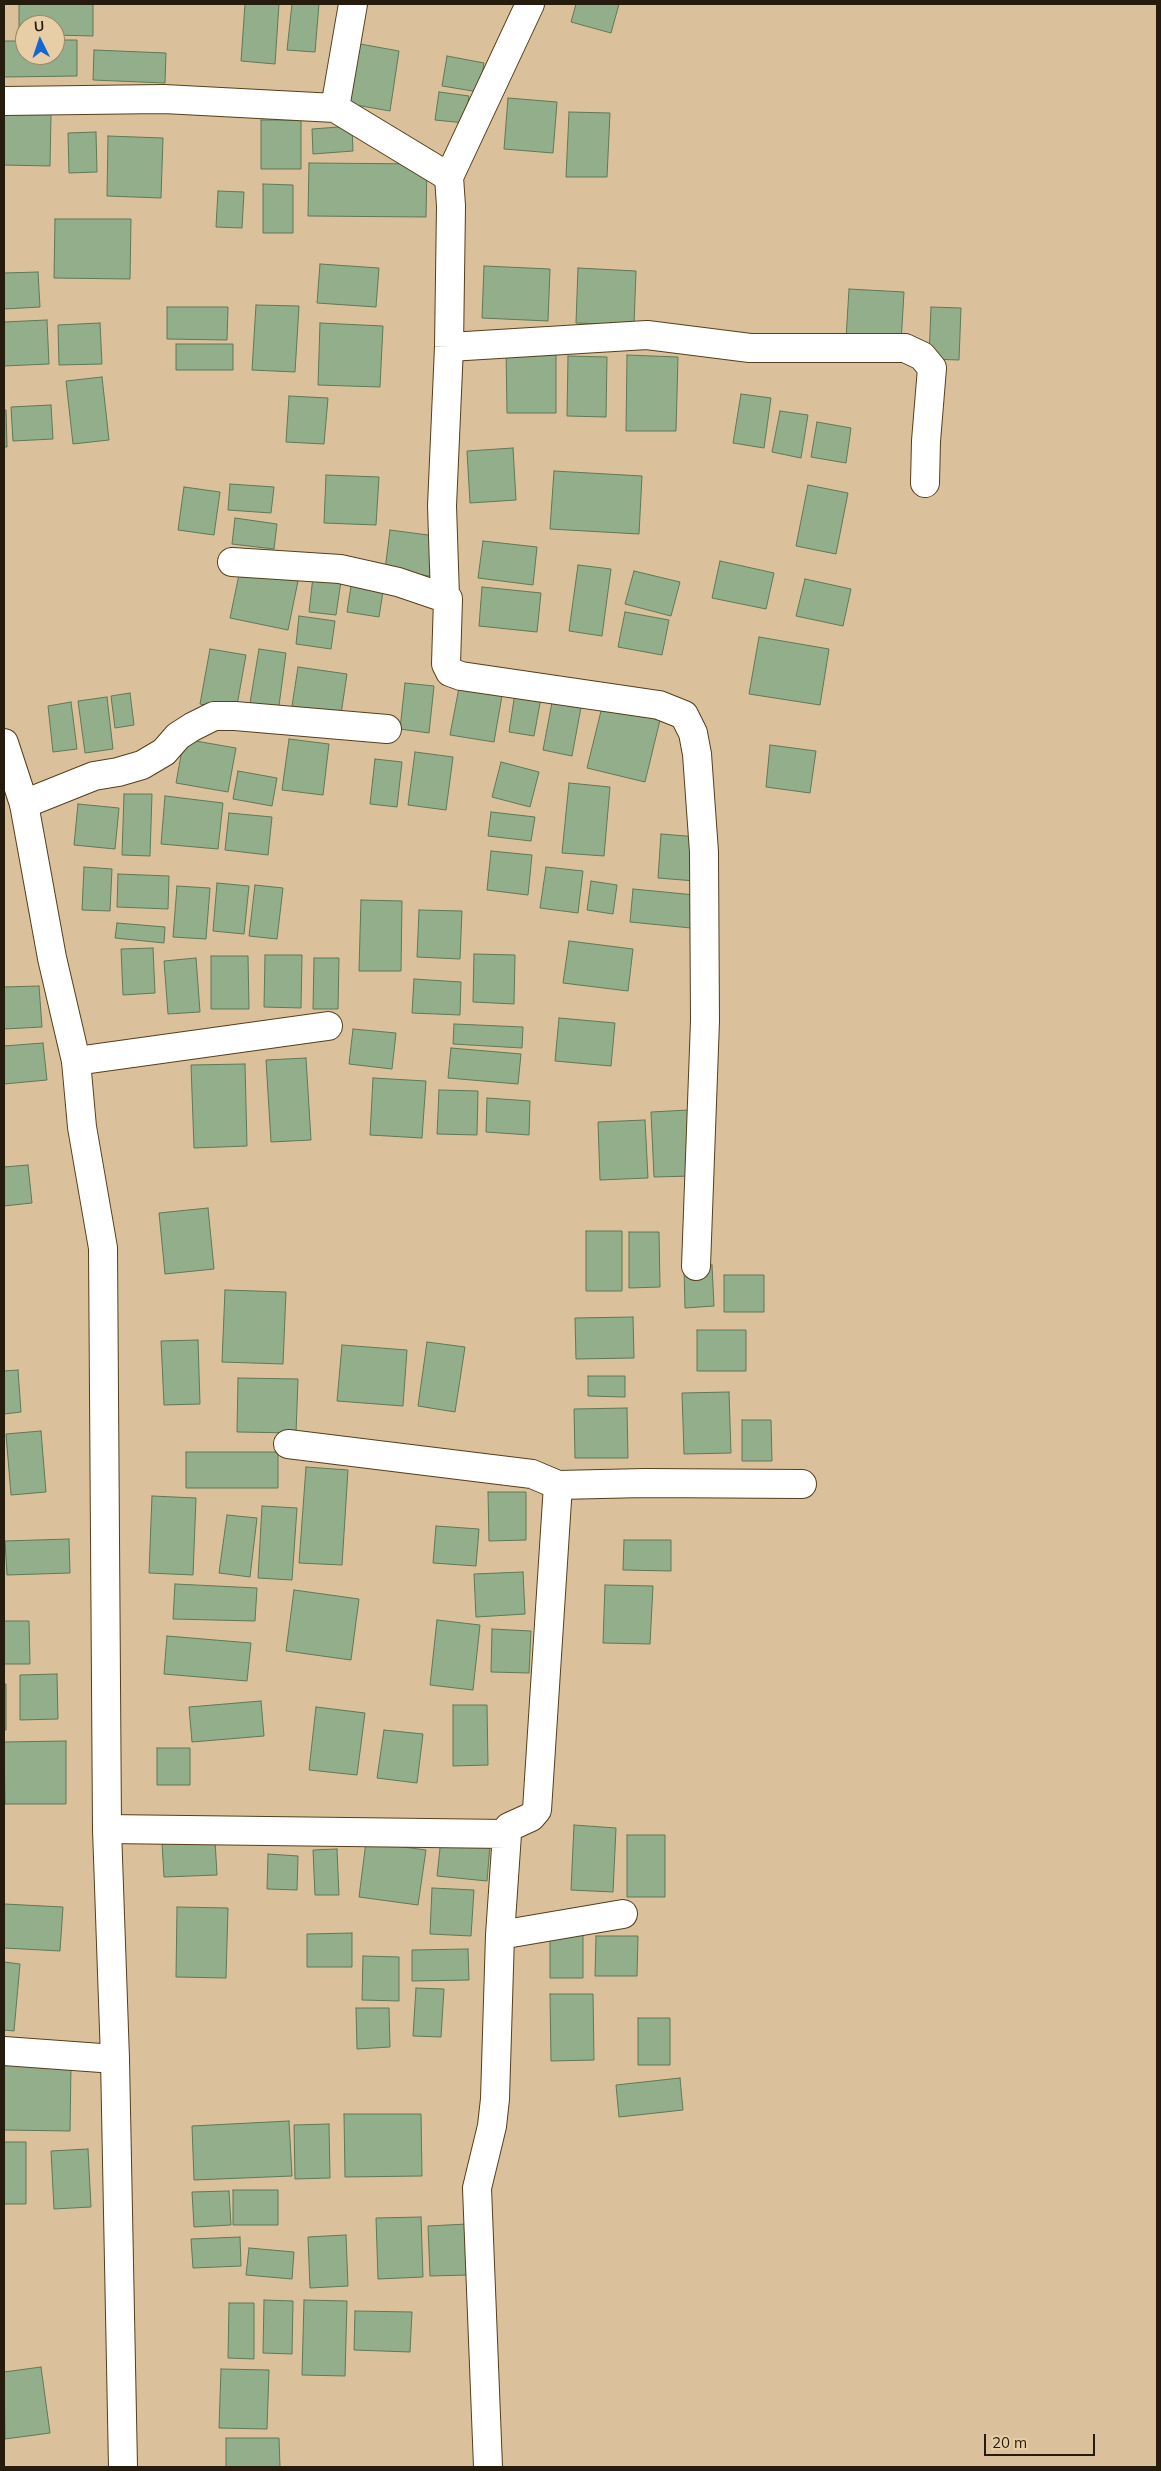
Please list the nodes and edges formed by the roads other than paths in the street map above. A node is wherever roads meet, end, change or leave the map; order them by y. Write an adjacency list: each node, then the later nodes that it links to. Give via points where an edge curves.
1 (353, 4): 4 (street)
2 (530, 4): 5 (street)
3 (4, 101): 4 (street, via 164,98)
4 (335, 108): 5 (street)
5 (449, 177): 6 (street)
6 (449, 347): 7 (street, via 647,335 750,348 906,348 922,356 932,368); 9 (street, via 442,506 445,597)
7 (925, 482)
8 (232, 562): 9 (street, via 340,569 398,582)
9 (448, 599): 15 (street, via 446,664 450,672 659,705 684,715 693,734 704,852 705,1021)
10 (387, 729): 12 (street, via 214,716 192,726 164,752 142,765 94,776)
11 (4, 744): 12 (street)
12 (24, 804): 14 (street, via 52,958)
13 (328, 1026): 14 (street)
14 (76, 1061): 19 (street, via 82,1127 103,1248)
15 (696, 1266)
16 (288, 1444): 18 (street, via 532,1474)
17 (802, 1484): 18 (street)
18 (558, 1485): 20 (street, via 537,1810 531,1817 509,1827)
19 (107, 1830): 20 (street); 24 (street)
20 (507, 1834): 22 (street)
21 (623, 1914): 22 (street)
22 (500, 1935): 26 (street, via 495,2099 477,2188)
23 (4, 2051): 24 (street)
24 (114, 2059): 25 (street)
25 (123, 2467)
26 (488, 2467)

